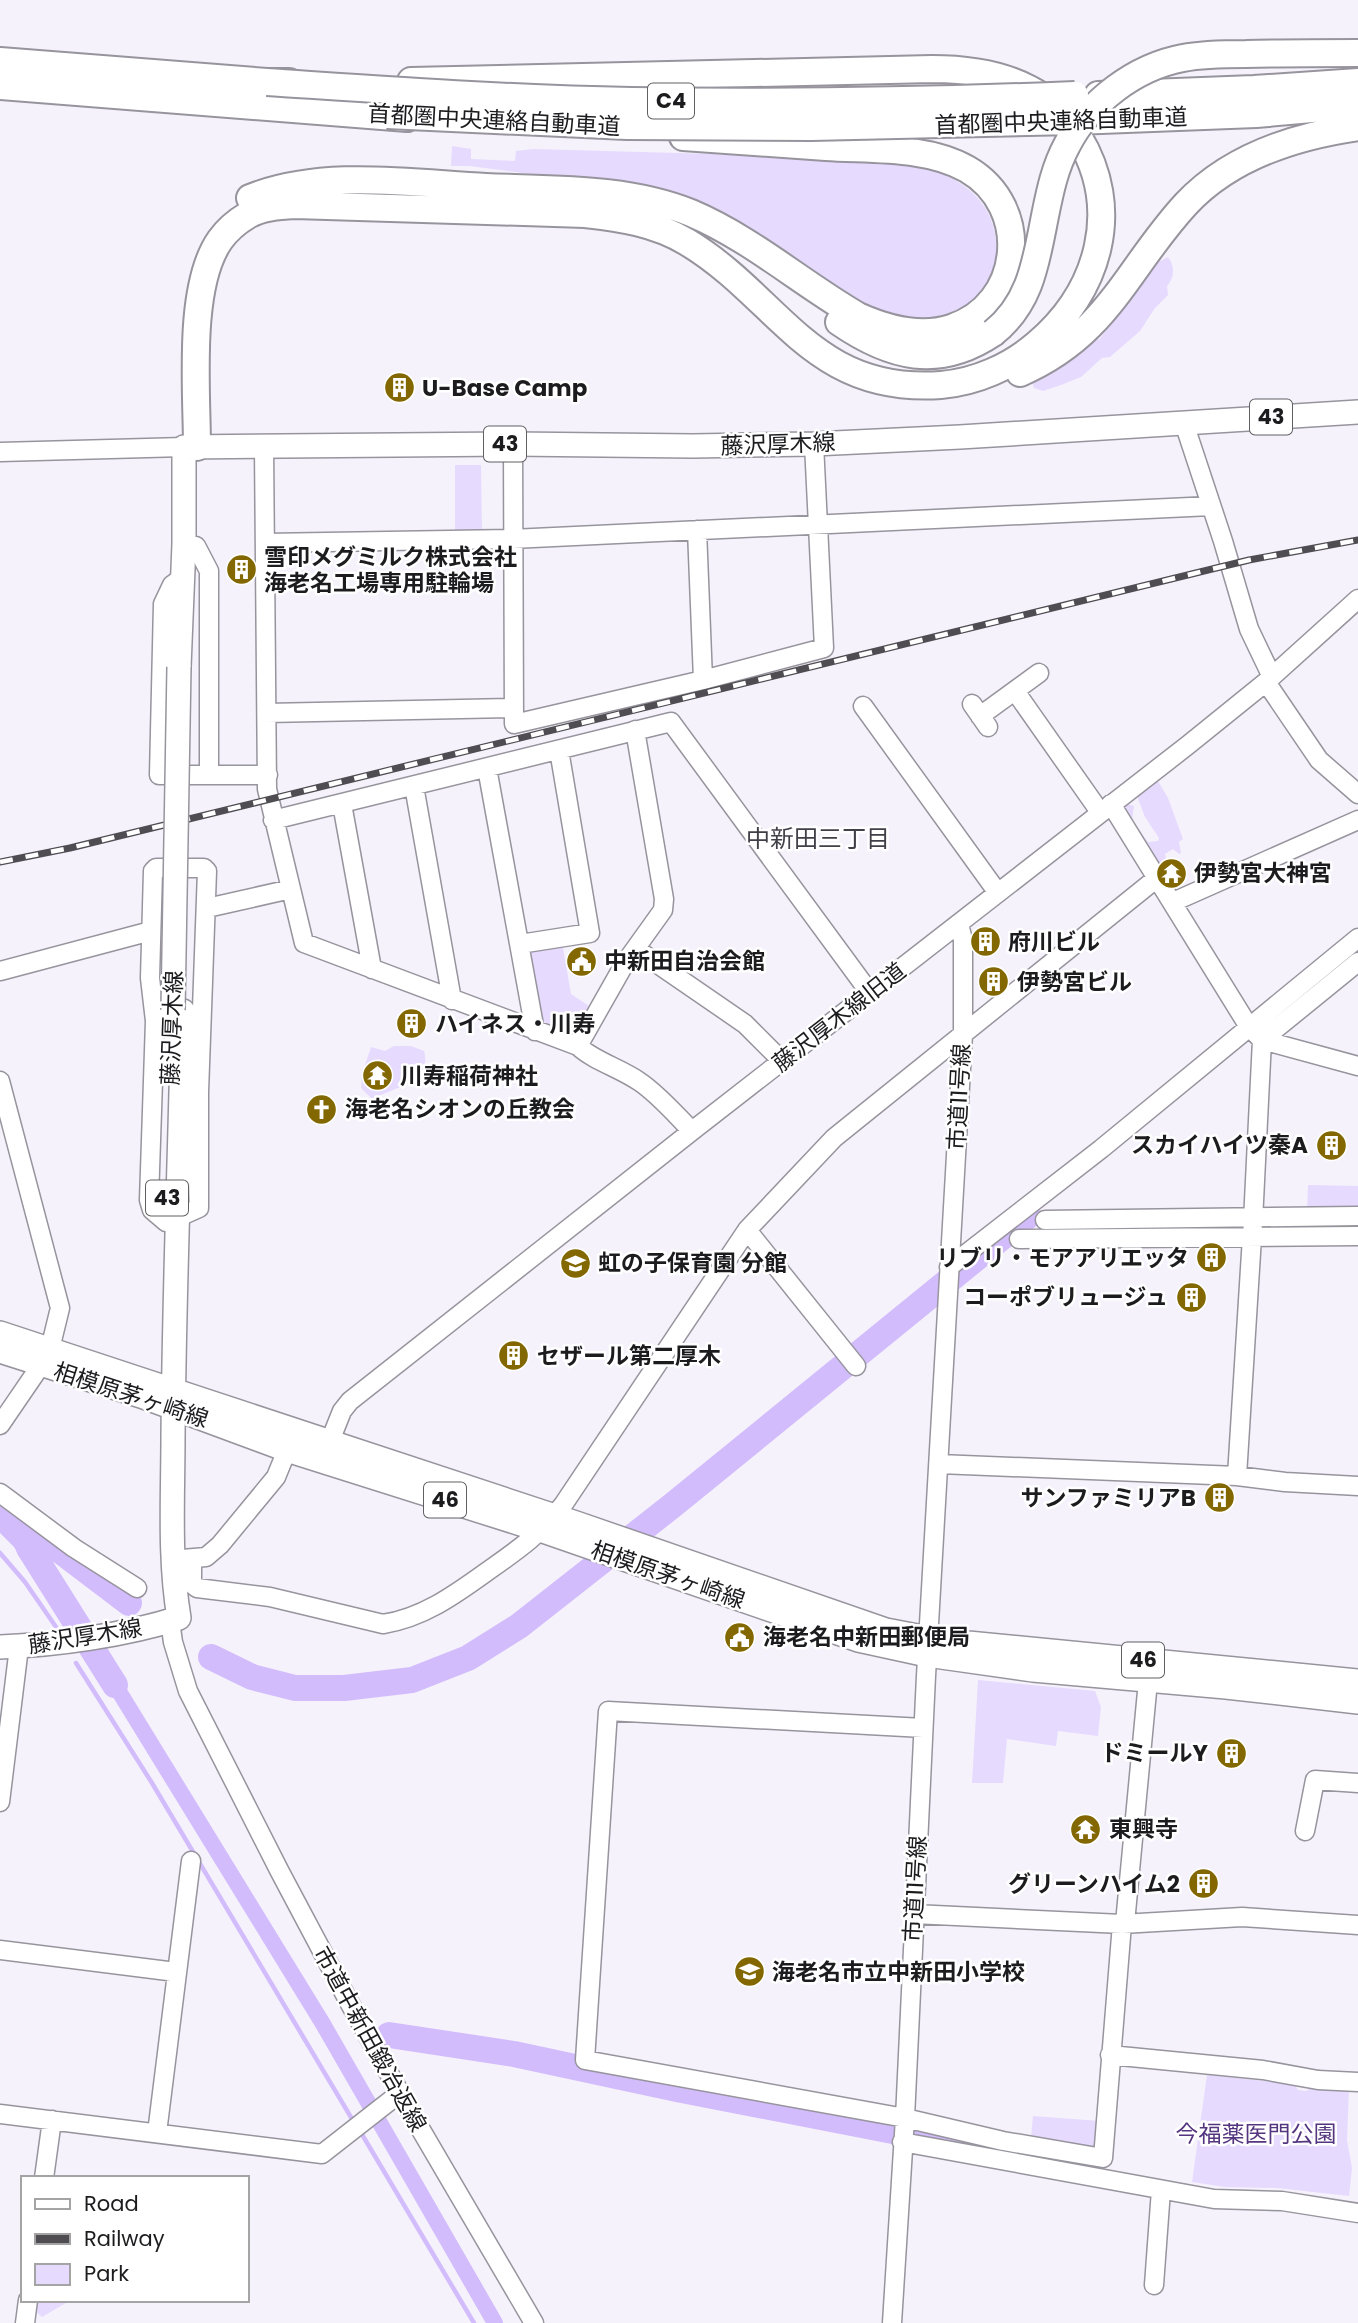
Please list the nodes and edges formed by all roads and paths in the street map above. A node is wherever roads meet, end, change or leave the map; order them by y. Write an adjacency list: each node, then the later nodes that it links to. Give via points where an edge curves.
1 (1358, 53): 10 (highway, bridge, via 1182,58 1147,70 1113,90 1067,144 1053,180 1029,288 993,333 968,348 923,356 873,343 840,323)
2 (0, 61): 3 (highway, 首都圏中央連絡自動車道 / C4)
3 (267, 82): 6 (highway, 首都圏中央連絡自動車道 / C4, bridge, via 630,100 1003,98 1254,89); 11 (highway, bridge, via 962,70 994,75 1031,89 1072,127 1091,161 1102,201 1099,244 1085,285 1047,336 1015,361 960,382)
4 (1358, 82): 6 (highway, C4)
5 (0, 86): 8 (highway, 首都圏中央連絡自動車道 / C4)
6 (1324, 96): 7 (highway, C4); 8 (highway, 首都圏中央連絡自動車道 / C4, bridge, via 1256,114 1003,124 627,126)
7 (1358, 104)
8 (387, 116): 10 (highway, bridge, via 466,126 936,158 967,169 991,188 1010,231 1010,263 1005,279 975,316 932,332 897,329 858,316)
9 (1358, 127): 11 (highway, via 1268,149 1225,172 1187,203 1108,307 1060,351 1007,379 965,387)
10 (736, 236): 16 (highway, via 688,212 640,198 595,192 349,180 265,191 240,202 214,222 191,268 183,347)
11 (914, 385): 16 (highway, via 872,378 831,361 793,334 705,254 643,223 585,215 271,206 233,225 219,240 207,267 198,322)
12 (1358, 412): 13 (main road, 藤沢厚木線 / 43)
13 (1184, 423): 14 (main road, 藤沢厚木線 / 43); 19 (street)
14 (814, 443): 15 (main road, 藤沢厚木線 / 43); 20 (street)
15 (513, 444): 17 (main road, 藤沢厚木線 / 43); 22 (street)
16 (190, 447): 17 (main road, 藤沢厚木線 / 43); 18 (street); 24 (main road, 藤沢厚木線 / 43); 25 (main road, 藤沢厚木線 / 43)
17 (264, 447): 23 (street)
18 (0, 452)
19 (1211, 506): 20 (street); 29 (street)
20 (818, 524): 21 (street); 30 (street, via 824,649)
21 (697, 530): 22 (street); 30 (street)
22 (512, 539): 23 (street); 33 (street)
23 (265, 543): 34 (street)
24 (196, 546): 27 (main road, 藤沢厚木線 / 43); 39 (street, via 209,570)
25 (183, 577): 27 (main road, 藤沢厚木線 / 43); 39 (street, via 172,585 163,604 159,775)
26 (1358, 599): 29 (street, 藤沢厚木線旧道)
27 (186, 668): 71 (main road, 藤沢厚木線 / 43)
28 (1039, 673): 31 (street)
29 (1269, 679): 42 (street, via 1319,760); 44 (street, 藤沢厚木線旧道)
30 (703, 680): 33 (street, via 514,724)
31 (1015, 691): 35 (street); 44 (street)
32 (863, 706): 49 (street)
33 (514, 708): 34 (street)
34 (267, 713): 40 (street)
35 (980, 716)
36 (635, 730): 37 (street); 56 (street, via 664,899 663,910); 60 (street, via 671,722)
37 (559, 750): 38 (street); 55 (street, via 590,933)
38 (487, 768): 41 (street); 55 (street)
39 (209, 774): 40 (street)
40 (268, 775): 45 (street)
41 (414, 786): 43 (street); 61 (street)
42 (1358, 794)
43 (342, 804): 45 (street); 58 (street)
44 (1106, 808): 47 (street); 49 (street, 藤沢厚木線旧道)
45 (273, 820): 48 (street)
46 (1358, 820): 50 (street)
47 (1157, 878): 50 (street); 63 (street)
48 (291, 889): 51 (street); 58 (street, via 304,943)
49 (999, 893): 52 (street, 藤沢厚木線旧道)
50 (1173, 902): 64 (street)
51 (207, 908): 53 (street, via 208,872 204,868 156,868); 71 (street, via 199,1208)
52 (958, 924): 60 (street, 藤沢厚木線旧道); 63 (street, 市道11号線)
53 (151, 931): 59 (street); 71 (street, via 149,978 155,1021 149,1200 152,1210)
54 (1358, 938): 64 (street)
55 (520, 944): 62 (street)
56 (636, 949): 65 (street); 66 (street, via 745,1024)
57 (1358, 962): 64 (street)
58 (372, 969): 61 (street)
59 (0, 971)
60 (870, 993): 66 (street, 藤沢厚木線旧道)
61 (452, 1000): 62 (street)
62 (536, 1031): 65 (street)
63 (962, 1034): 74 (street, via 834,1138); 77 (street, 市道11号線)
64 (1255, 1034): 67 (street); 73 (street); 77 (street)
65 (578, 1046): 69 (street, via 642,1083)
66 (782, 1061): 69 (street, 藤沢厚木線旧道)
67 (1358, 1066)
68 (0, 1081): 80 (street, via 60,1308)
69 (692, 1131): 84 (street, 藤沢厚木線旧道, via 350,1401)
70 (1358, 1216): 73 (street)
71 (173, 1220): 82 (main road, 藤沢厚木線 / 43)
72 (1045, 1220): 73 (street)
73 (1253, 1227): 75 (street); 76 (street, via 1174,1236); 87 (street)
74 (747, 1230): 81 (street); 90 (street)
75 (1358, 1236)
76 (1019, 1239)
77 (949, 1269): 86 (street, 市道11号線)
78 (0, 1333): 80 (main road, 相模原茅ヶ崎線 / 46)
79 (0, 1351): 80 (main road, 相模原茅ヶ崎線 / 46)
80 (45, 1357): 82 (main road, 相模原茅ヶ崎線 / 46); 83 (street)
81 (852, 1361)
82 (168, 1397): 84 (main road, 相模原茅ヶ崎線 / 46); 85 (main road, 相模原茅ヶ崎線 / 46); 91 (main road, 藤沢厚木線 / 43); 93 (main road, 藤沢厚木線 / 43, via 163,1552)
83 (0, 1425)
84 (330, 1441): 90 (main road, 相模原茅ヶ崎線 / 46)
85 (287, 1450): 90 (main road, 相模原茅ヶ崎線 / 46); 91 (street, via 276,1477 220,1545 206,1557)
86 (939, 1464): 87 (street); 95 (street, 市道11号線)
87 (1237, 1476): 88 (street)
88 (1358, 1486)
89 (0, 1493): 92 (street)
90 (547, 1523): 91 (street, via 515,1553 444,1602 383,1624 270,1597 197,1588); 95 (main road, 相模原茅ヶ崎線 / 46, via 858,1640)
91 (182, 1559): 93 (main road, 藤沢厚木線 / 43)
92 (137, 1588)
93 (175, 1620): 94 (main road, 藤沢厚木線); 111 (street, 市道中新田鍛冶返線, via 173,1642 198,1715)
94 (9, 1647): 101 (street)
95 (928, 1647): 96 (main road, 相模原茅ヶ崎線 / 46, via 1033,1670); 97 (main road, 相模原茅ヶ崎線 / 46); 99 (street, 市道11号線)
96 (1148, 1681): 98 (main road, 相模原茅ヶ崎線 / 46); 105 (street)
97 (1358, 1681)
98 (1358, 1702)
99 (923, 1728): 104 (street, 市道11号線); 114 (street, via 608,1711 585,2060)
100 (1358, 1783): 102 (street, via 1315,1780)
101 (0, 1802)
102 (1305, 1830)
103 (191, 1861): 108 (street)
104 (914, 1914): 105 (street); 114 (street, 市道11号線)
105 (1124, 1924): 106 (street, via 1242,1917); 109 (street)
106 (1358, 1926)
107 (0, 1950): 108 (street)
108 (176, 1972): 115 (street)
109 (1110, 2055): 110 (street); 114 (street, via 1103,2158)
110 (1358, 2082)
111 (400, 2093): 115 (street, via 322,2154); 122 (street, 市道中新田鍛冶返線)
112 (0, 2114): 113 (street)
113 (52, 2120): 115 (street); 116 (street)
114 (903, 2130): 117 (street); 123 (street, 市道11号線)
115 (157, 2133)
116 (44, 2176)
117 (1161, 2190): 118 (street); 119 (street, via 1163,2260)
118 (1358, 2213)
119 (1154, 2285)
120 (28, 2302): 121 (street)
121 (24, 2323)
122 (534, 2323)
123 (891, 2323)

